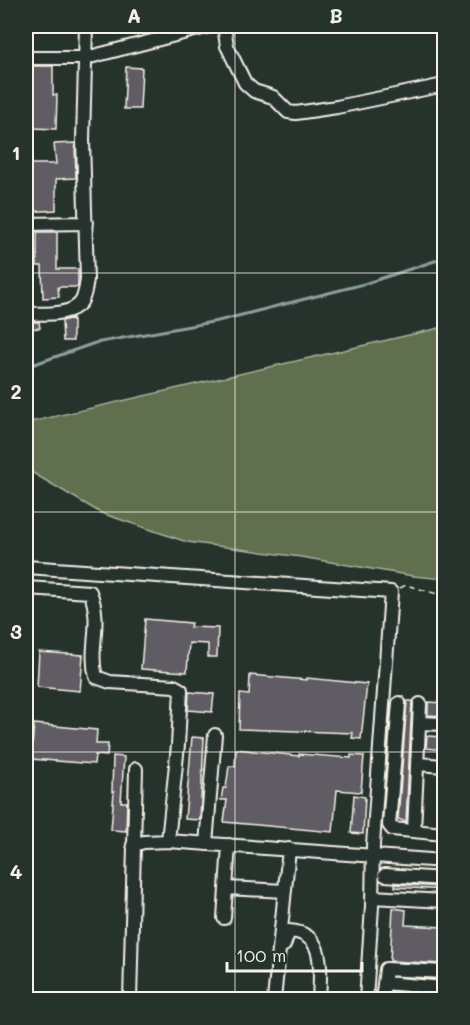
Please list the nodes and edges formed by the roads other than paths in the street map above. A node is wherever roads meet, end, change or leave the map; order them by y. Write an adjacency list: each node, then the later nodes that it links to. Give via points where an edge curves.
1 (86, 26): 5 (street)
2 (210, 26): 5 (street)
3 (224, 26): 6 (street, via 227,46 244,83 273,97 288,112 337,107)
4 (26, 58): 5 (street)
5 (86, 58): 7 (street)
6 (444, 85)
7 (86, 223): 8 (street); 9 (street, via 87,279 80,303 67,311)
8 (26, 224)
9 (26, 314)
10 (26, 567): 27 (street, via 391,592)
11 (26, 588): 22 (street, via 90,592 97,620 93,665 96,677 110,682 174,686 180,690)
12 (399, 702): 20 (street, via 389,825)
13 (420, 704): 14 (street)
14 (419, 723): 15 (street); 17 (street)
15 (444, 724)
16 (215, 735): 23 (street)
17 (417, 764): 18 (street); 20 (street)
18 (444, 766)
19 (136, 769): 24 (street)
20 (414, 831): 21 (street)
21 (444, 834)
22 (168, 841): 23 (street); 24 (street)
23 (206, 844): 25 (street)
24 (133, 845): 40 (street)
25 (229, 845): 26 (street); 31 (street)
26 (289, 849): 27 (street); 32 (street)
27 (373, 855): 28 (street); 33 (street)
28 (444, 861)
29 (385, 875): 30 (street)
30 (444, 879)
31 (226, 888): 32 (street); 35 (street)
32 (285, 891): 36 (street)
33 (372, 897): 34 (street); 43 (street)
34 (444, 901)
35 (224, 918)
36 (277, 966): 41 (street); 42 (street, via 289,931 314,940 318,950)
37 (444, 972): 38 (street, via 389,968)
38 (384, 983): 39 (street); 44 (street)
39 (444, 988)
40 (130, 999)
41 (274, 999)
42 (319, 999)
43 (366, 999)
44 (382, 999)

